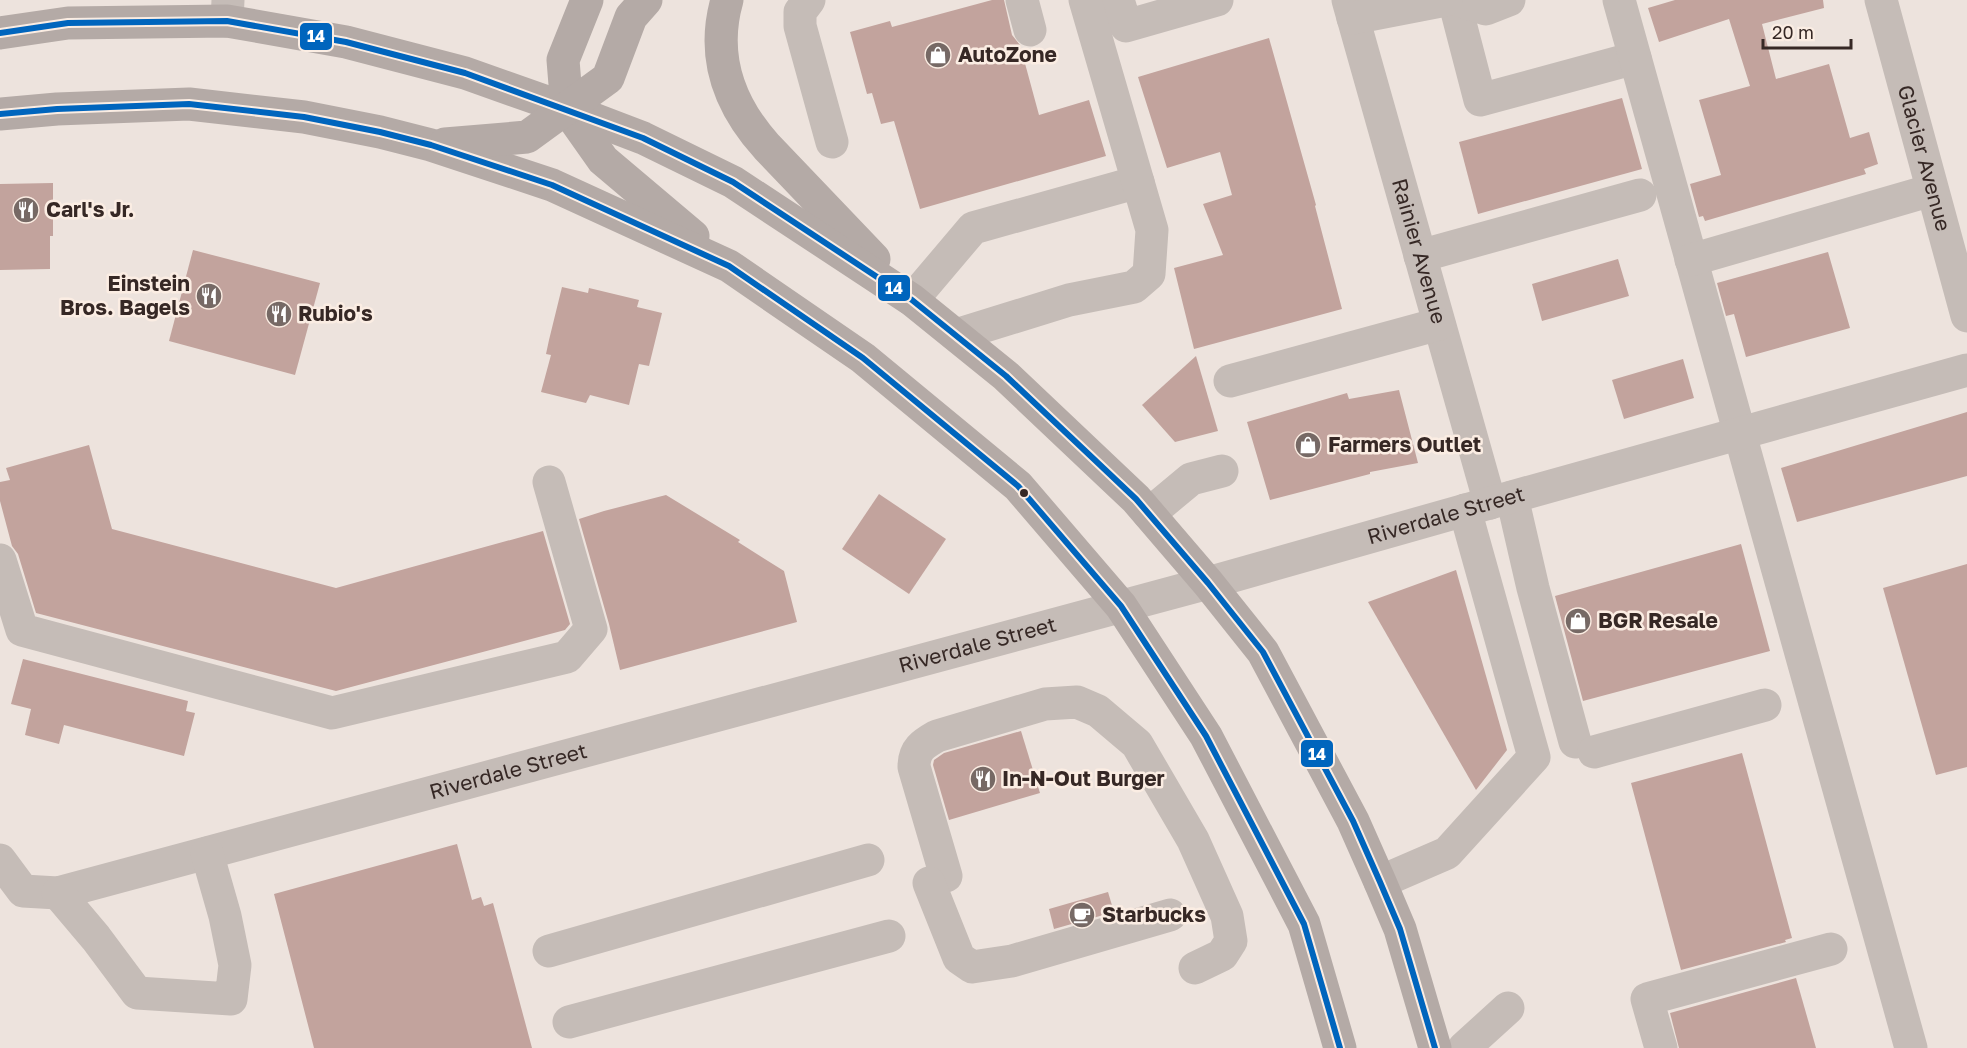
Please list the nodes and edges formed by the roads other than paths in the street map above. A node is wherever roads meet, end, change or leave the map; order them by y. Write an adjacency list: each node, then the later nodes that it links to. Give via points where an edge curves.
1 (586, 0): 17 (main road, via 563,60)
2 (646, 0): 17 (main road, via 631,17 608,78)
3 (727, 0): 27 (main road, via 720,46 723,69 739,111 752,131)
4 (809, 0): 19 (street, via 800,12 800,26)
5 (1085, 0): 21 (street)
6 (1118, 0): 7 (street, via 1126,26)
7 (1217, 0)
8 (1446, 0): 13 (street)
9 (1456, 0): 10 (street, via 1486,9); 16 (street, via 1480,100)
10 (1509, 0)
11 (1619, 0): 16 (street)
12 (1881, 0): 22 (street, Glacier Avenue)
13 (1350, 9): 24 (street, Rainier Avenue)
14 (228, 11): 15 (main road, via 68,23); 17 (main road, via 465,73)
15 (0, 33)
16 (1635, 58): 25 (street)
17 (567, 108): 20 (main road, via 527,137); 26 (main road, via 603,160); 27 (main road, via 643,138 733,182)
18 (0, 114): 20 (main road, via 189,104 304,117)
19 (832, 142)
20 (431, 145): 26 (main road, via 552,185)
21 (1138, 182): 27 (street, via 973,228); 30 (street, via 1152,230 1149,274 1134,287 1069,300)
22 (1932, 190): 25 (street); 28 (street, Glacier Avenue)
23 (1640, 195): 24 (street)
24 (1420, 256): 29 (street, Rainier Avenue)
25 (1691, 260): 33 (street)
26 (729, 267): 40 (main road, via 863,358 1018,486)
27 (912, 300): 30 (main road)
28 (1967, 316)
29 (1439, 324): 32 (street); 36 (street, Rainier Avenue)
30 (956, 336): 37 (main road, via 1006,376)
31 (1967, 370): 33 (street, Riverdale Street)
32 (1230, 381)
33 (1740, 434): 36 (street, Riverdale Street); 41 (street)
34 (1222, 471): 37 (street, via 1191,478)
35 (549, 482): 38 (street, via 591,629 567,657 332,713 22,630)
36 (1489, 503): 39 (street, Riverdale Street); 41 (street, via 1533,588 1584,747); 45 (street, via 1534,757 1447,853)
37 (1149, 514): 39 (main road)
38 (0, 560)
39 (1208, 583): 40 (street, Riverdale Street); 45 (main road, via 1263,652 1353,821)
40 (1121, 606): 42 (street, Riverdale Street); 54 (main road, via 1206,736 1304,924)
41 (1791, 700): 58 (street)
42 (207, 853): 46 (street, Riverdale Street); 46 (street, via 235,965 231,999 137,993)
43 (0, 860): 46 (street, Riverdale Street, via 23,891)
44 (868, 860): 50 (street)
45 (1380, 882): 55 (main road, via 1400,929)
46 (58, 893)
47 (1170, 915): 51 (street, via 1012,961 972,967 959,958 937,879 914,756 923,744 937,736 1046,704 1077,702 1098,711 1137,744 1193,840 1227,916 1231,941 1222,955)
48 (889, 936): 53 (street)
49 (1831, 950): 57 (street, via 1647,999)
50 (549, 951)
51 (1196, 968)
52 (1508, 1008): 56 (street)
53 (569, 1022)
54 (1340, 1048)
55 (1435, 1048)
56 (1464, 1048)
57 (1661, 1048)
58 (1911, 1048)

